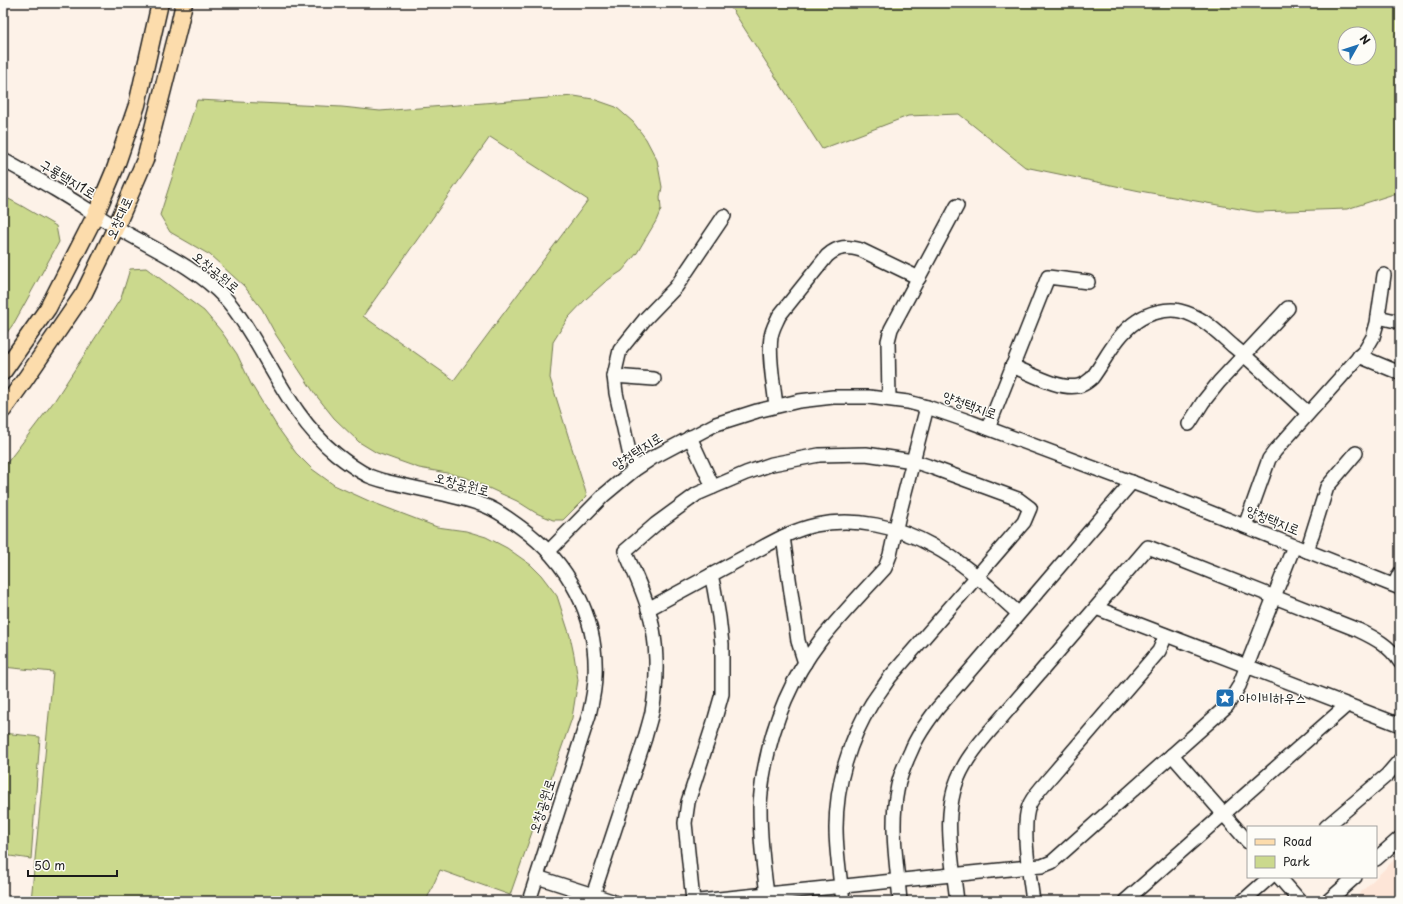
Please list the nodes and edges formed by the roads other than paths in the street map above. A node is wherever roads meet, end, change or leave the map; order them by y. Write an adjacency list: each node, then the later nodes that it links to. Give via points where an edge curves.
1 (160, 3): 5 (main road, 오창대로, via 137,105)
2 (184, 3): 7 (main road, 오창대로, via 145,160)
3 (3, 160): 5 (street, 구룡택지1로)
4 (957, 206): 9 (street)
5 (96, 214): 7 (street, 구룡택지1로); 17 (main road, 오창대로, via 48,308)
6 (724, 216): 19 (street, via 676,287 644,319 620,350)
7 (116, 227): 24 (main road, 오창대로, via 84,293); 38 (street, 오창공원로, via 192,271 225,298 240,316 307,425 322,442 346,462 370,476 387,482 462,498 485,506 532,535)
8 (1384, 275): 12 (street)
9 (919, 278): 21 (street, via 891,329 888,341); 22 (street, via 851,247 841,247 830,253 779,316 774,326 771,349)
10 (1088, 282): 16 (street, via 1048,277)
11 (1288, 308): 14 (street)
12 (1378, 317): 13 (street); 15 (street, via 1373,337)
13 (1400, 322)
14 (1244, 354): 16 (street, via 1196,316 1179,310 1149,314 1136,321 1126,329 1086,384 1066,386); 25 (street); 26 (street, via 1218,382)
15 (1359, 356): 18 (street); 25 (street)
16 (1012, 366): 27 (street)
17 (3, 372)
18 (1400, 373)
19 (614, 376): 20 (street); 31 (street, via 617,400)
20 (654, 379)
21 (889, 399): 22 (street, 양청택지로, via 833,397 799,400); 23 (street, 양청택지로)
22 (776, 406): 28 (street, 양청택지로, via 716,424)
23 (927, 407): 27 (street, 양청택지로); 30 (street)
24 (3, 410)
25 (1308, 413): 34 (street, via 1270,459)
26 (1189, 424)
27 (988, 428): 32 (street, 양청택지로)
28 (690, 437): 31 (street, 양청택지로); 33 (street)
29 (1356, 452): 39 (street, via 1327,487)
30 (913, 461): 33 (street, via 866,454 819,455 772,464); 35 (street); 42 (street, via 1018,499 1030,508 1024,522)
31 (634, 470): 38 (street, 양청택지로, via 604,495)
32 (1132, 482): 34 (street, 양청택지로); 47 (street)
33 (713, 486): 46 (street, via 676,509 625,551)
34 (1245, 526): 37 (street, 양청택지로)
35 (895, 530): 36 (street, via 864,523 841,522 816,526); 42 (street, via 932,545); 50 (street, via 885,568 820,641)
36 (784, 537): 41 (street); 50 (street, via 798,641)
37 (1294, 546): 39 (street, 양청택지로); 44 (street)
38 (548, 551): 63 (street, 오창공원로, via 570,579 580,598 593,640 595,676 589,715)
39 (1307, 551): 43 (street, 양청택지로)
40 (1400, 573): 43 (street)
41 (711, 575): 46 (street); 73 (street, via 722,644 722,694 694,782 685,823)
42 (976, 576): 47 (street); 68 (street, via 890,677 859,728 841,778 837,804 836,829)
43 (1397, 587)
44 (1274, 597): 45 (street, via 1148,547); 49 (street, via 1376,638); 51 (street)
45 (1096, 608): 48 (street); 62 (street, via 964,766 952,798 950,815)
46 (648, 609): 70 (street, via 656,665 652,712)
47 (1018, 613): 67 (street, via 937,709 911,749 898,785 894,814)
48 (1165, 635): 51 (street); 61 (street, via 1159,651 1033,798 1026,819)
49 (1400, 662)
50 (805, 663): 69 (street, via 789,691 767,753 760,805)
51 (1247, 666): 52 (street); 54 (street, via 1228,706)
52 (1347, 705): 53 (street); 56 (street)
53 (1400, 725)
54 (1172, 756): 56 (street); 61 (street, via 1052,862)
55 (1400, 760): 57 (street, via 1387,775)
56 (1223, 814): 59 (street); 79 (street)
57 (1327, 826)
58 (1400, 838): 60 (street)
59 (1247, 841)
60 (1377, 858)
61 (1029, 867): 62 (street); 78 (street)
62 (954, 875): 67 (street); 77 (street)
63 (537, 877): 70 (street); 71 (street, 오창공원로)
64 (1269, 878): 80 (street)
65 (1280, 878): 81 (street)
66 (1354, 878): 82 (street)
67 (899, 881): 68 (street); 76 (street)
68 (842, 887): 69 (street); 75 (street)
69 (767, 894): 74 (street)
70 (592, 898): 72 (street)
71 (528, 901)
72 (612, 901)
73 (693, 901)
74 (699, 901)
75 (843, 901)
76 (900, 901)
77 (957, 901)
78 (1033, 901)
79 (1125, 901)
80 (1243, 901)
81 (1300, 901)
82 (1328, 901)

